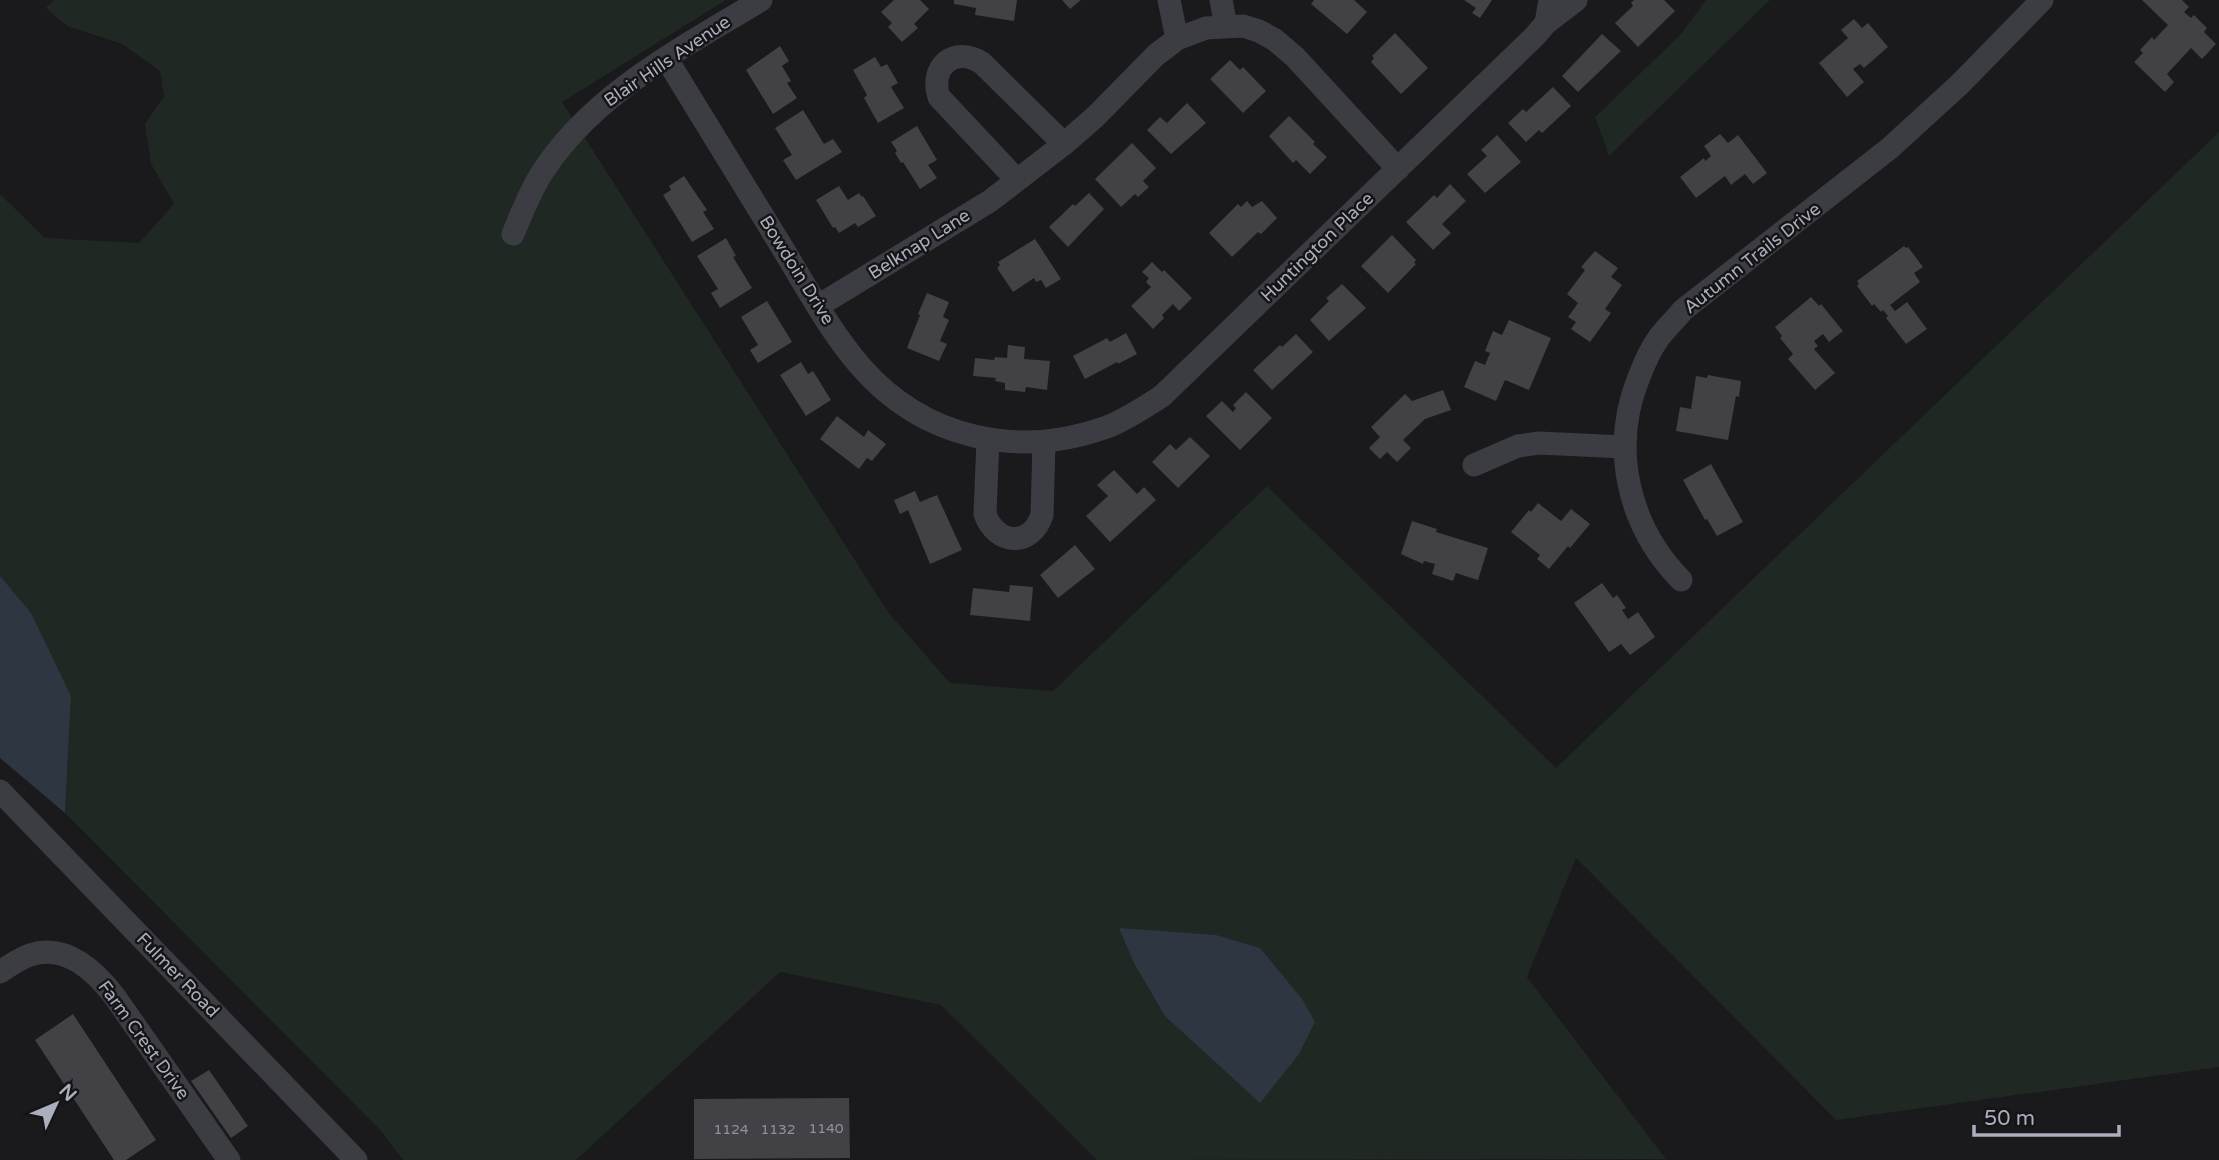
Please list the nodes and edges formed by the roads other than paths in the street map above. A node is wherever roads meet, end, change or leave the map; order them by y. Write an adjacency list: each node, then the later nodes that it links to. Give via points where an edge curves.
1 (761, 0): 10 (street, Blair Hills Avenue)
2 (1169, 0): 9 (street)
3 (1221, 0): 8 (street)
4 (1550, 0): 7 (street)
5 (1576, 0): 7 (street, Huntington Place)
6 (2042, 0): 18 (street, Autumn Trails Drive, via 1890,148 1683,310 1644,363 1631,395)
7 (1546, 23): 12 (street, Huntington Place)
8 (1226, 26): 9 (street, Belknap Lane); 12 (street, Belknap Lane, via 1244,26 1275,40)
9 (1177, 39): 11 (street, Belknap Lane)
10 (666, 58): 14 (street, Blair Hills Avenue, via 578,127 539,177); 15 (street, Bowdoin Drive)
11 (1064, 144): 13 (street, Belknap Lane); 13 (street, via 982,63 967,56 946,62 937,76 939,97)
12 (1398, 169): 17 (street, Huntington Place, via 1162,396 1110,426)
13 (1017, 180): 15 (street, Belknap Lane)
14 (513, 234)
15 (818, 306): 16 (street, Bowdoin Drive, via 861,368 884,390 924,418)
16 (980, 437): 17 (street, Huntington Place); 17 (street, via 985,514 988,525 1006,538 1028,535 1040,522)
17 (1044, 443)
18 (1624, 447): 19 (street, via 1539,443 1518,446); 20 (street, Autumn Trails Drive, via 1627,477 1648,538)
19 (1474, 465)
20 (1681, 580)
21 (0, 791): 24 (street, Fulmer Road)
22 (0, 972): 23 (street, Farm Crest Drive, via 30,955 49,953 83,963 115,997)
23 (229, 1160)
24 (356, 1160)

